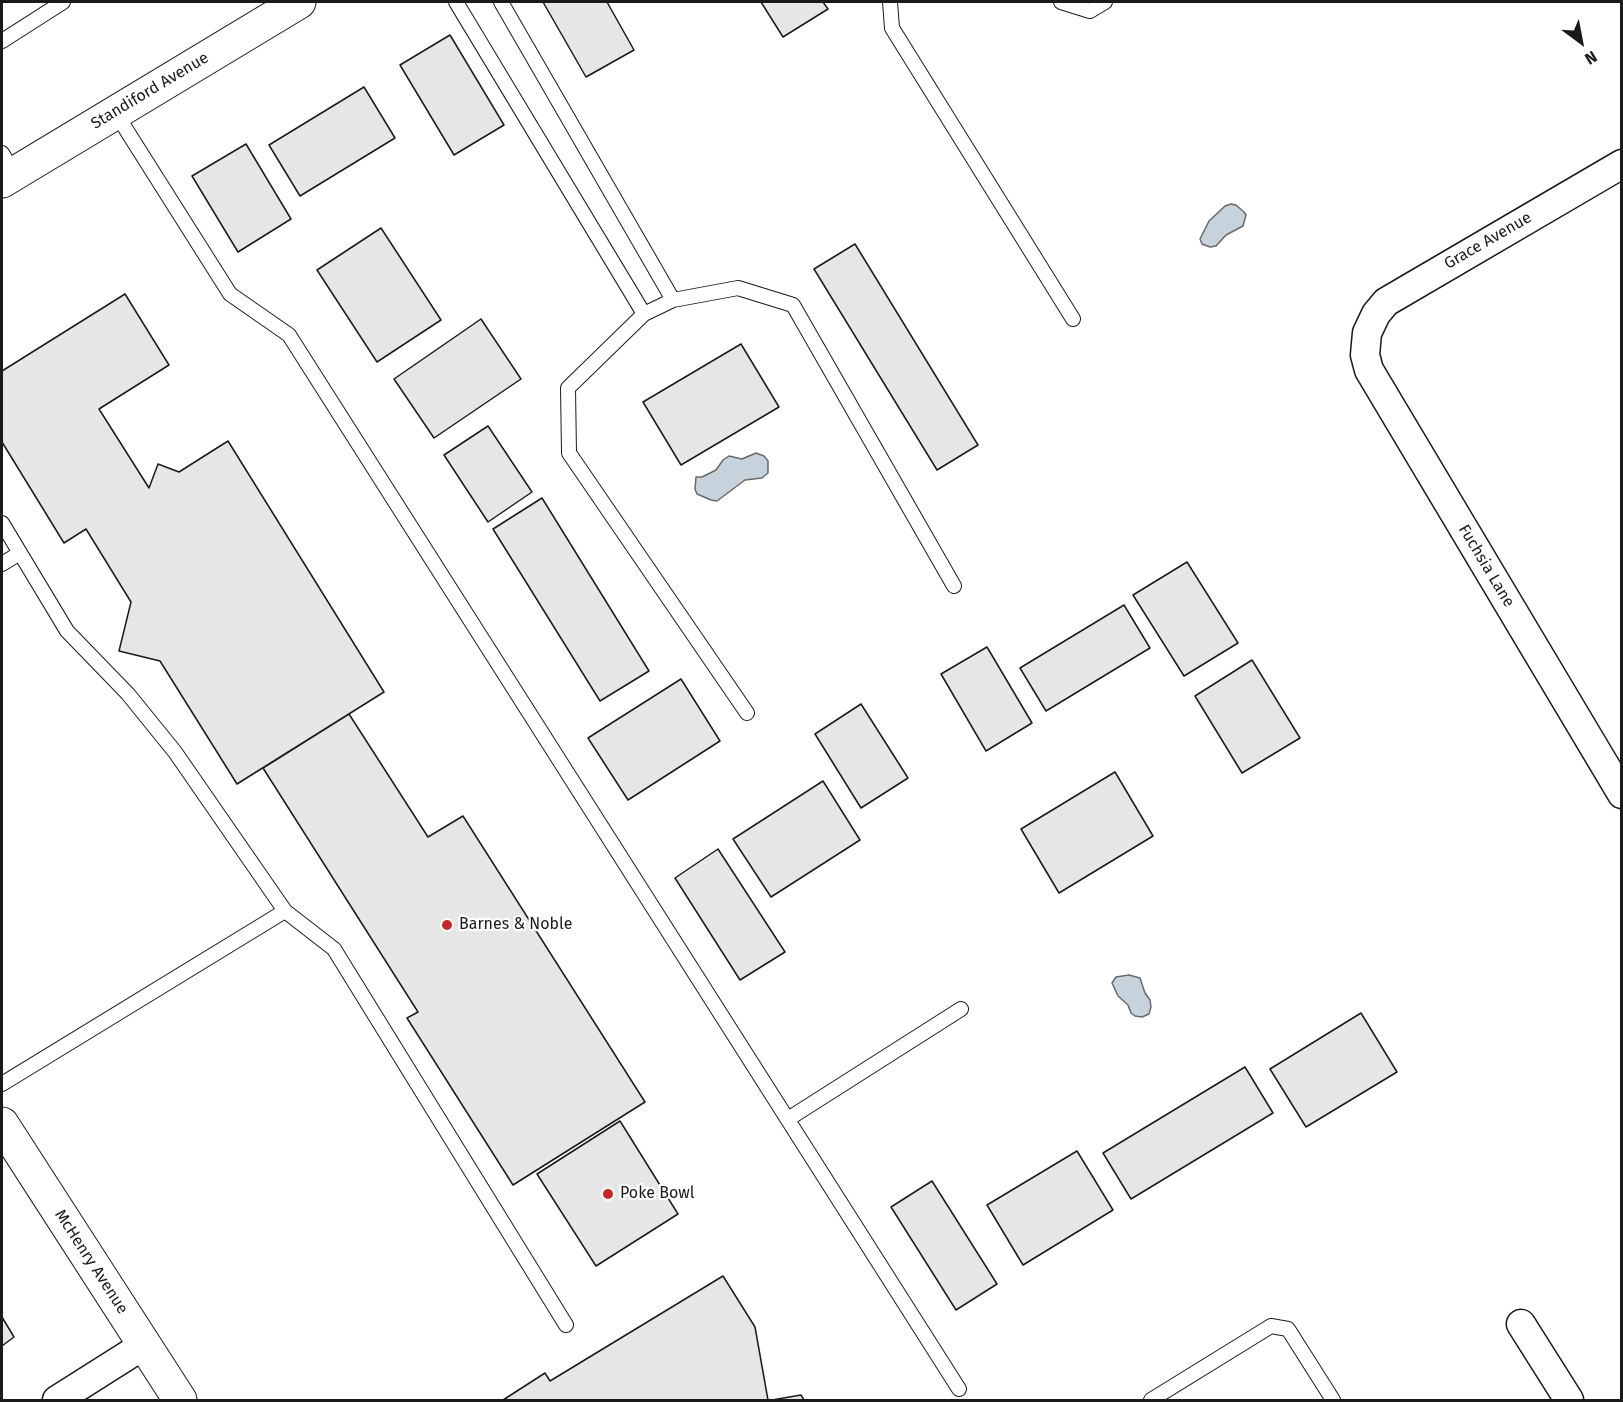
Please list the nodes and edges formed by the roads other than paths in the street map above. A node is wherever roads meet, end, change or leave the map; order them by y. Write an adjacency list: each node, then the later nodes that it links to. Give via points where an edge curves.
1 (63, 2): 8 (lane)
2 (299, 2): 9 (main road, Standiford Avenue)
3 (456, 2): 13 (lane)
4 (501, 2): 12 (lane)
5 (890, 2): 14 (lane, via 892,28)
6 (1061, 2): 7 (lane, via 1090,11)
7 (1105, 2)
8 (2, 41)
9 (116, 112): 11 (main road, Standiford Avenue); 25 (lane, via 230,294 289,335)
10 (1622, 164): 15 (street, Grace Avenue, via 1386,302)
11 (6, 169)
12 (673, 300): 13 (lane); 19 (lane, via 738,288 793,304)
13 (644, 314): 20 (lane, via 568,388 569,453)
14 (1072, 319)
15 (1367, 333): 21 (street, Fuchsia Lane, via 1365,355 1369,370)
16 (2, 523): 17 (lane)
17 (20, 553): 18 (lane); 22 (lane, via 67,631 128,694 175,752)
18 (2, 564)
19 (954, 586)
20 (747, 713)
21 (1622, 794)
22 (285, 911): 24 (lane); 27 (lane, via 334,949)
23 (961, 1009): 25 (lane)
24 (2, 1084)
25 (788, 1119): 30 (lane)
26 (2, 1126): 29 (main road, McHenry Avenue)
27 (566, 1324)
28 (1521, 1324): 35 (street)
29 (144, 1345): 31 (street); 32 (main road, McHenry Avenue)
30 (959, 1389)
31 (57, 1401)
32 (180, 1401)
33 (1151, 1401): 34 (lane, via 1271,1326 1288,1329)
34 (1333, 1401)
35 (1569, 1401)

